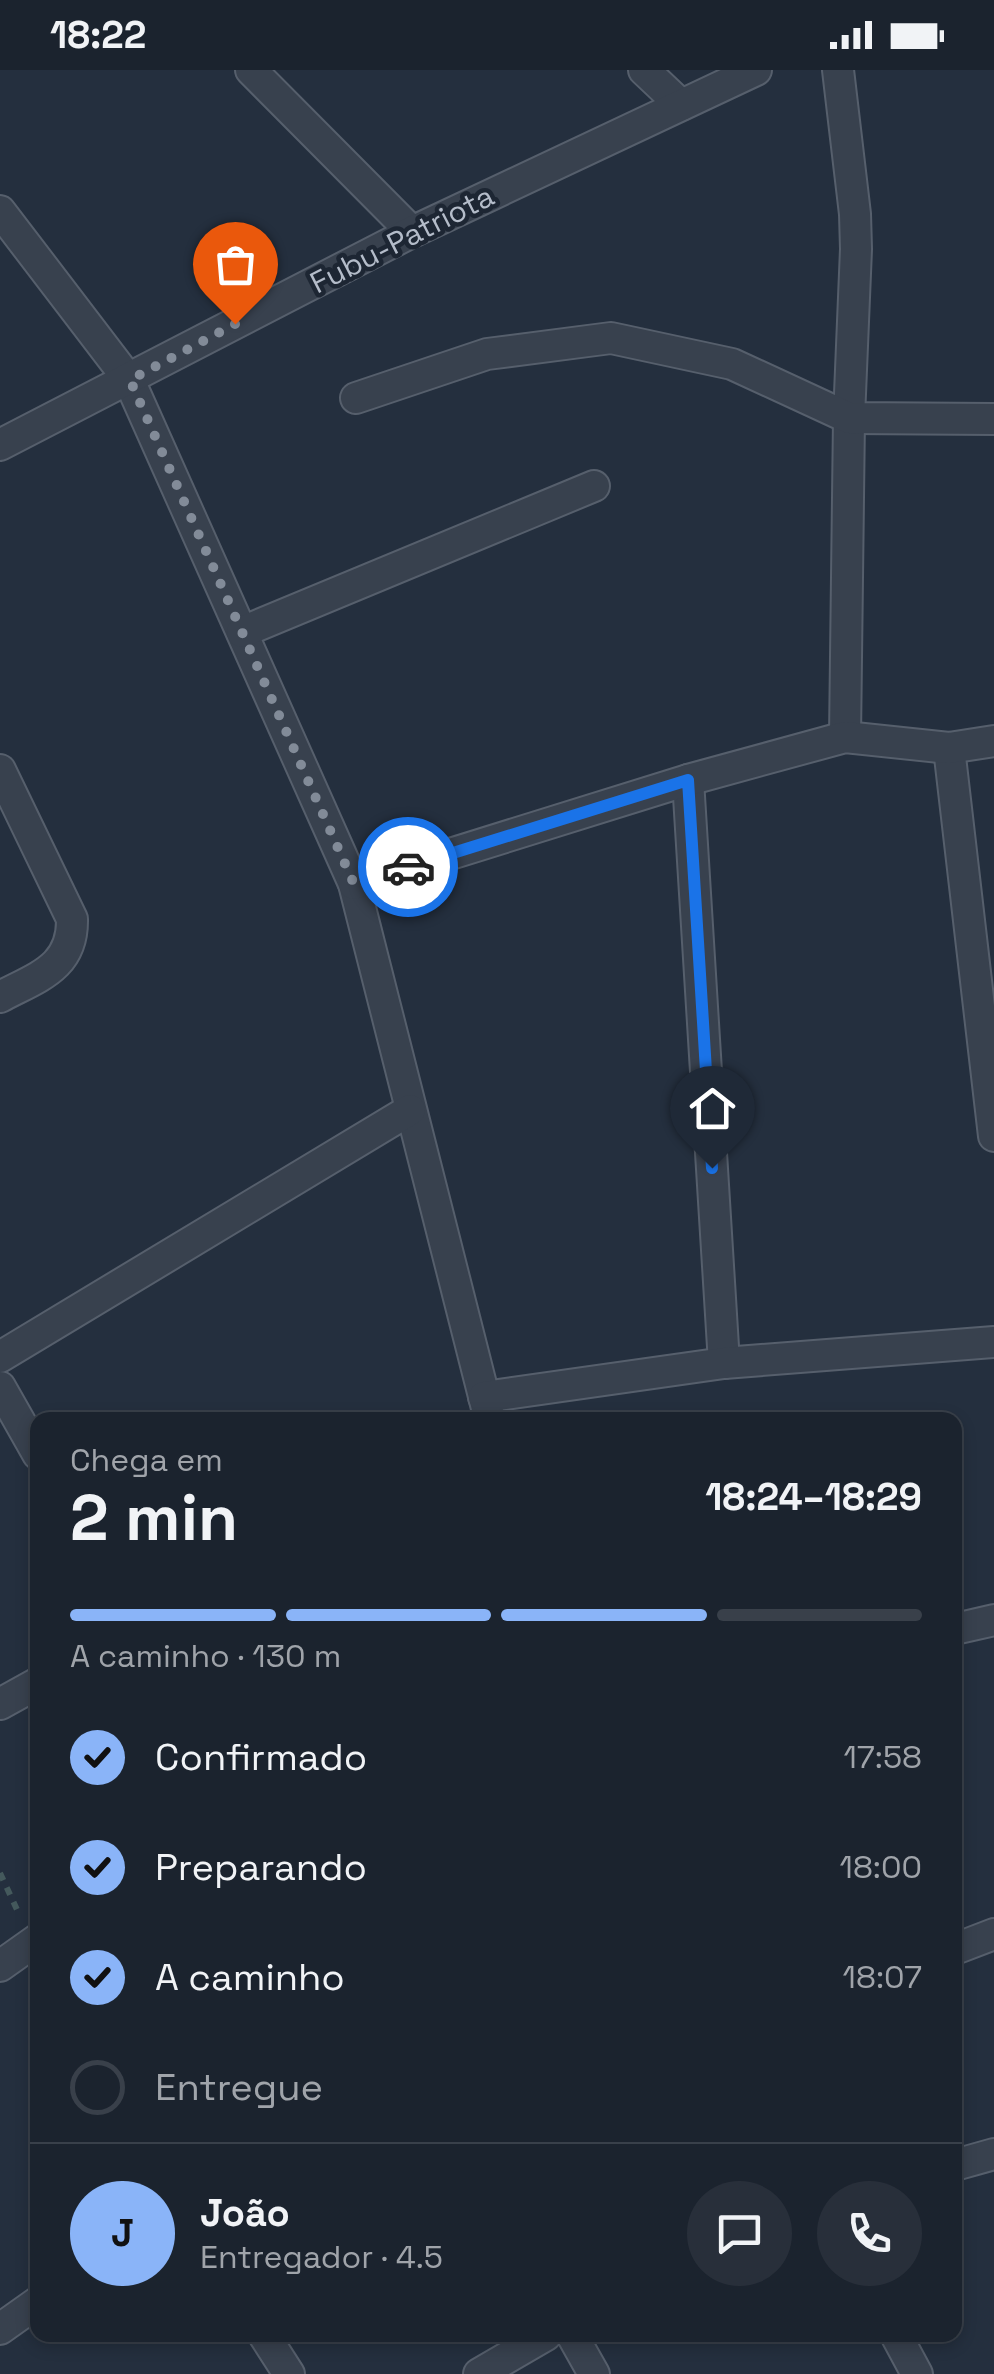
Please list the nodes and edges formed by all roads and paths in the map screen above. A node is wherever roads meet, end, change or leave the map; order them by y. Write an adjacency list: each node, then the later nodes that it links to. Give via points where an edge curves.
1 (251, 70): 7 (street)
2 (644, 70): 5 (street)
3 (756, 70): 5 (street, Fubu-Patriota)
4 (838, 70): 10 (street, via 855,214)
5 (682, 104): 7 (street, Fubu-Patriota)
6 (0, 211): 8 (street)
7 (412, 232): 8 (street, Fubu-Patriota)
8 (130, 380): 12 (street, Fubu-Patriota); 14 (street)
9 (356, 398): 10 (street, via 488,354 610,338 732,364)
10 (849, 418): 11 (street); 15 (street)
11 (994, 419)
12 (0, 445)
13 (594, 486): 14 (street)
14 (242, 632): 20 (street)
15 (845, 736): 17 (street); 19 (street)
16 (994, 741): 17 (street)
17 (949, 748): 23 (street)
18 (0, 770): 21 (street, via 72,920 64,957)
19 (688, 780): 20 (street); 26 (street)
20 (354, 884): 22 (street)
21 (0, 997)
22 (410, 1110): 25 (street); 28 (street)
23 (994, 1136)
24 (994, 1342): 26 (street)
25 (0, 1357)
26 (724, 1363): 28 (street)
27 (0, 1387): 29 (street)
28 (487, 1409)
29 (30, 1440)
30 (994, 1620): 31 (street)
31 (962, 1627)
32 (30, 1687): 33 (street)
33 (0, 1704)
34 (0, 1873): 35 (path)
35 (30, 1933)
36 (994, 1934): 37 (street)
37 (962, 1946)
38 (30, 1948): 39 (street)
39 (0, 1966)
40 (994, 2154): 41 (street)
41 (962, 2163)
42 (30, 2307): 43 (street)
43 (0, 2328)
44 (268, 2342): 48 (street)
45 (534, 2342): 49 (street)
46 (576, 2342): 50 (street)
47 (900, 2342): 51 (street)
48 (289, 2374)
49 (479, 2374)
50 (594, 2374)
51 (917, 2374)

